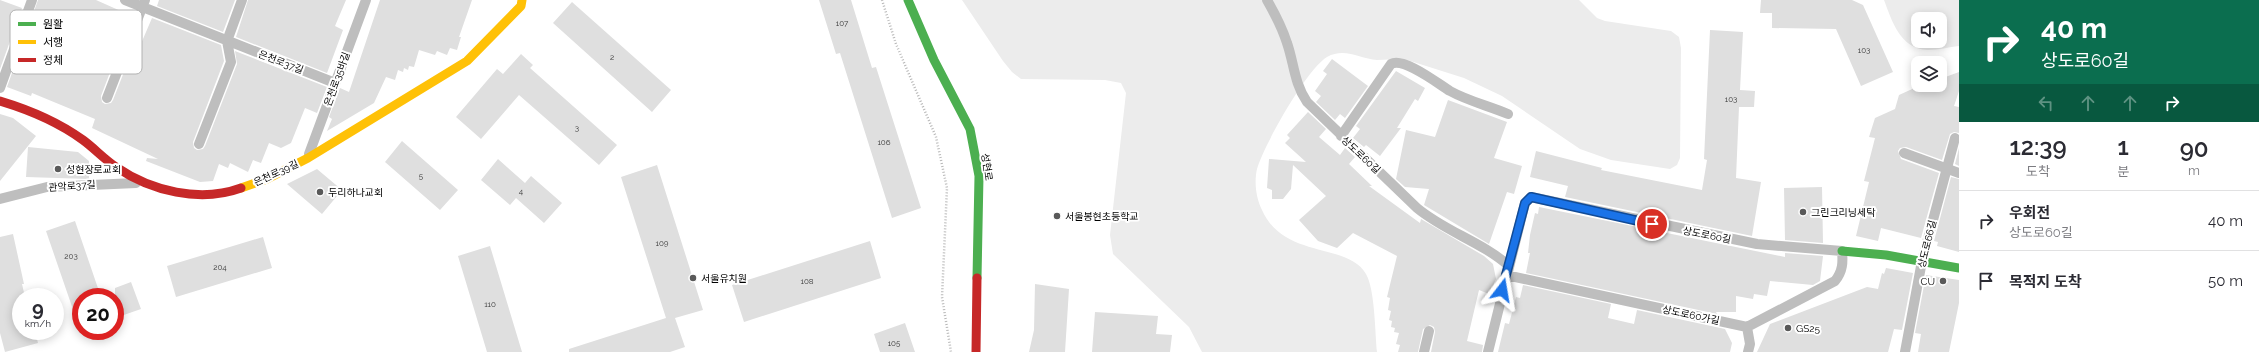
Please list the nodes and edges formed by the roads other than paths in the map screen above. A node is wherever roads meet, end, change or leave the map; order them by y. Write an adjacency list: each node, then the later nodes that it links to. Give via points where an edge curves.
1 (32, 0): 9 (lane)
2 (124, 0): 8 (lane, 은천로37길)
3 (242, 0): 10 (lane)
4 (366, 0): 13 (lane, 은천로35바길)
5 (522, 0): 22 (street, 은천로39길, via 520,6 467,60)
6 (908, 0): 33 (street, 성현로, via 934,60 970,129 978,168)
7 (1266, 0): 18 (lane, 상도로60길, via 1278,18 1300,92)
8 (144, 4): 10 (lane, 은천로37길)
9 (28, 10)
10 (228, 41): 13 (lane, 은천로37길); 20 (lane, via 231,62)
11 (10, 60): 14 (lane)
12 (116, 74): 15 (lane)
13 (335, 83): 22 (lane, 은천로35바길)
14 (0, 88)
15 (107, 98)
16 (0, 102): 25 (street, 은천로39길, via 34,111 82,139 116,167)
17 (1508, 114): 18 (lane, via 1452,92 1404,64 1394,62)
18 (1341, 136): 30 (lane, 상도로60길, via 1434,223 1493,253)
19 (1955, 138): 23 (lane, 상도로66길)
20 (199, 144)
21 (1904, 153): 23 (lane)
22 (308, 158): 25 (street, 은천로39길, via 267,179 234,191 178,193)
23 (1947, 169): 24 (lane); 28 (lane, 상도로66길)
24 (1959, 173)
25 (144, 182): 26 (lane, 관악로37길, via 47,187)
26 (0, 199)
27 (1842, 251): 28 (street, 상도로60길); 30 (lane, 상도로60길, via 1757,244 1531,197 1525,203); 31 (lane, via 1842,268 1836,281)
28 (1922, 261): 29 (street, 상도로60길); 37 (lane, 상도로66길)
29 (1959, 268)
30 (1508, 271): 31 (lane, 상도로60가길); 35 (lane, 상도로60길)
31 (1746, 328): 36 (lane, via 1749,337)
32 (1429, 331): 34 (lane)
33 (976, 352)
34 (1424, 352)
35 (1488, 352)
36 (1748, 352)
37 (1905, 352)

